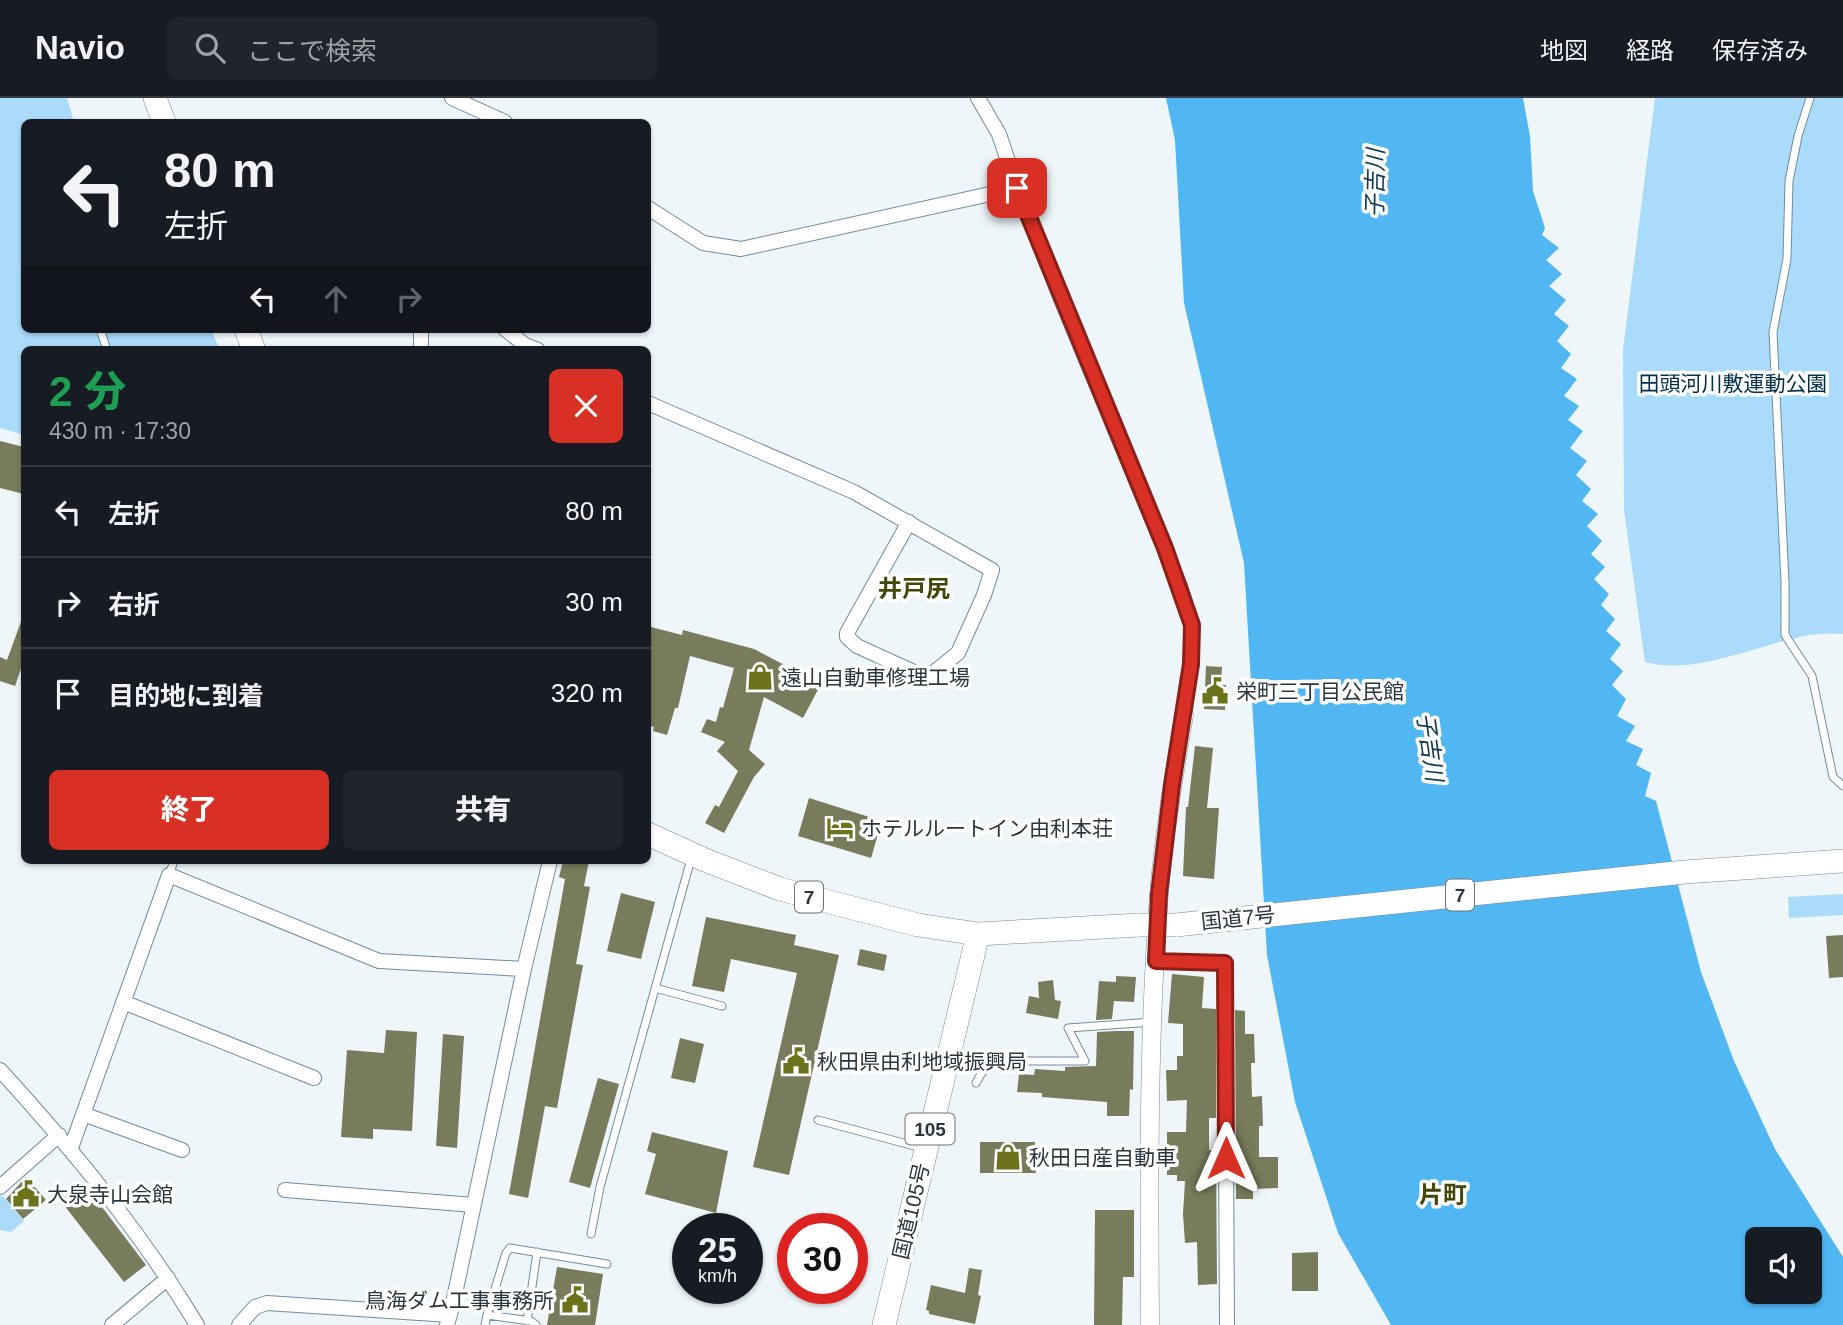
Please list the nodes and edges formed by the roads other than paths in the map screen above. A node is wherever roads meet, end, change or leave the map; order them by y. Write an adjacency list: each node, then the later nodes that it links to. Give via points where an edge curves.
1 (155, 98): 6 (highway)
2 (452, 98): 5 (street)
3 (978, 98): 7 (street, via 999,134)
4 (1810, 98): 14 (lane, via 1789,181 1787,259 1773,332 1785,635 1812,676 1833,777)
5 (487, 118)
6 (163, 119)
7 (1017, 188): 8 (street, via 741,248 704,243); 13 (street, via 1175,573 1192,625)
8 (651, 210)
9 (510, 333): 10 (street)
10 (528, 346)
11 (651, 404): 12 (street, via 854,492)
12 (909, 522): 12 (street, via 992,570 958,653 927,678 857,646 846,633)
13 (1184, 715): 21 (street, via 1159,894)
14 (1843, 786)
15 (651, 835): 16 (highway, 国道7号 / 7)
16 (692, 855): 20 (highway, 国道7号 / 7, via 780,890 918,925); 23 (lane)
17 (1843, 861): 20 (highway, 国道7号 / 7, bridge, via 1685,872 1176,925)
18 (549, 864): 22 (street)
19 (171, 868): 22 (street, via 379,961); 24 (street)
20 (978, 934): 34 (highway, 国道105号 / 105)
21 (1156, 961): 26 (street); 54 (street, via 1225,963)
22 (524, 969): 38 (street)
23 (655, 988): 25 (lane); 39 (lane)
24 (123, 1002): 28 (street); 30 (street)
25 (722, 1006)
26 (1153, 1022): 29 (lane, via 1068,1028 1085,1061 994,1061); 53 (street)
27 (0, 1070): 32 (street)
28 (314, 1078)
29 (976, 1083)
30 (83, 1114): 33 (street); 35 (street)
31 (818, 1120): 34 (lane)
32 (60, 1135): 33 (street); 36 (street)
33 (71, 1148): 42 (street)
34 (926, 1149): 52 (highway, 国道105号 / 105)
35 (182, 1150)
36 (0, 1187)
37 (285, 1190): 38 (street)
38 (474, 1205): 44 (street)
39 (591, 1234)
40 (537, 1252): 41 (lane); 43 (lane, via 510,1248 506,1253); 45 (lane)
41 (607, 1264)
42 (169, 1278): 47 (street); 48 (street)
43 (487, 1315): 46 (lane); 50 (lane)
44 (448, 1320): 49 (street, via 267,1303 256,1307)
45 (527, 1321): 46 (lane); 51 (lane)
46 (512, 1322)
47 (112, 1325)
48 (197, 1325)
49 (239, 1325)
50 (485, 1325)
51 (537, 1325)
52 (884, 1325)
53 (1150, 1325)
54 (1227, 1325)

